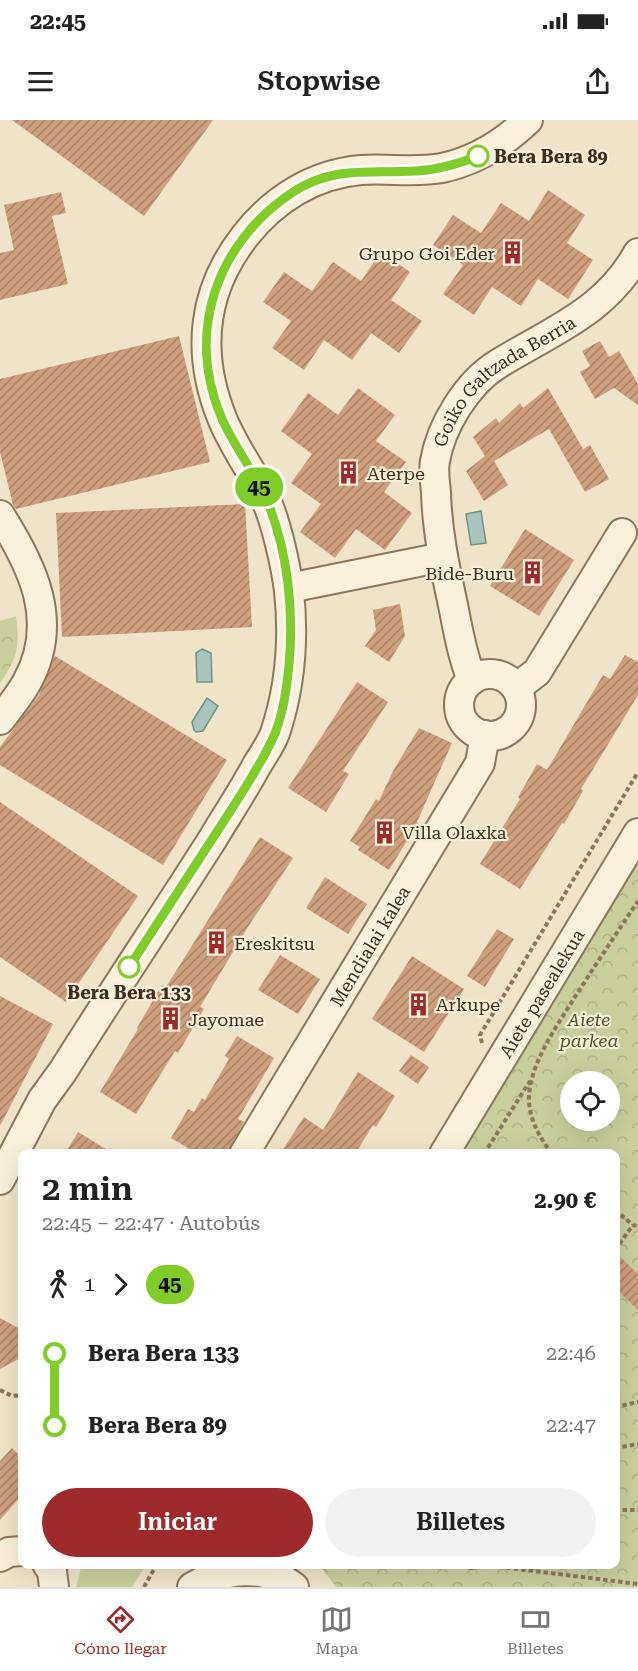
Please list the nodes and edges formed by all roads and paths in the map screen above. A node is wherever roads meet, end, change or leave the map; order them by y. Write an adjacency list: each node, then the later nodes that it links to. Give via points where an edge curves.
1 (528, 120): 6 (street, via 508,138 462,163 419,171 362,170 329,175 296,190 270,209 224,266 212,296 206,333 210,378 222,419 267,503)
2 (638, 253): 5 (street, Goiko Galtzada Berria, via 606,296 558,331 496,365 467,392 446,423 435,462)
3 (0, 515): 9 (street, via 34,577 42,615 38,655 27,683)
4 (622, 533): 8 (street, via 537,672)
5 (443, 557): 6 (street); 7 (street, Goiko Galtzada Berria, via 461,647)
6 (289, 588): 18 (street, via 289,667 274,736 189,876 42,1100)
7 (472, 680): 8 (street, via 496,674); 10 (street, via 461,696 462,717 475,732)
8 (516, 688): 10 (street, via 520,697 519,717 505,732)
9 (0, 720)
10 (485, 735): 14 (street, Mendialai kalea, via 480,763)
11 (638, 832): 15 (street, Aiete pasealekua)
12 (638, 901): 13 (path, via 552,1034)
13 (532, 1078): 16 (path); 17 (path, via 532,1119)
14 (247, 1149)
15 (447, 1149)
16 (487, 1149)
17 (548, 1149)
18 (0, 1180)
19 (620, 1214): 20 (path)
20 (635, 1225): 21 (path)
21 (620, 1244)
22 (0, 1390): 23 (path)
23 (18, 1395)
24 (638, 1402): 25 (path)
25 (620, 1406)
26 (638, 1444): 27 (path)
27 (620, 1447)
28 (620, 1510): 29 (path)
29 (638, 1510)
30 (154, 1569): 36 (path)
31 (185, 1569): 37 (street)
32 (201, 1569): 38 (street)
33 (296, 1569): 40 (street)
34 (518, 1569): 35 (path)
35 (638, 1584)
36 (144, 1587)
37 (176, 1587)
38 (190, 1587): 39 (street, via 246,1570 267,1574)
39 (294, 1587)
40 (312, 1587)

